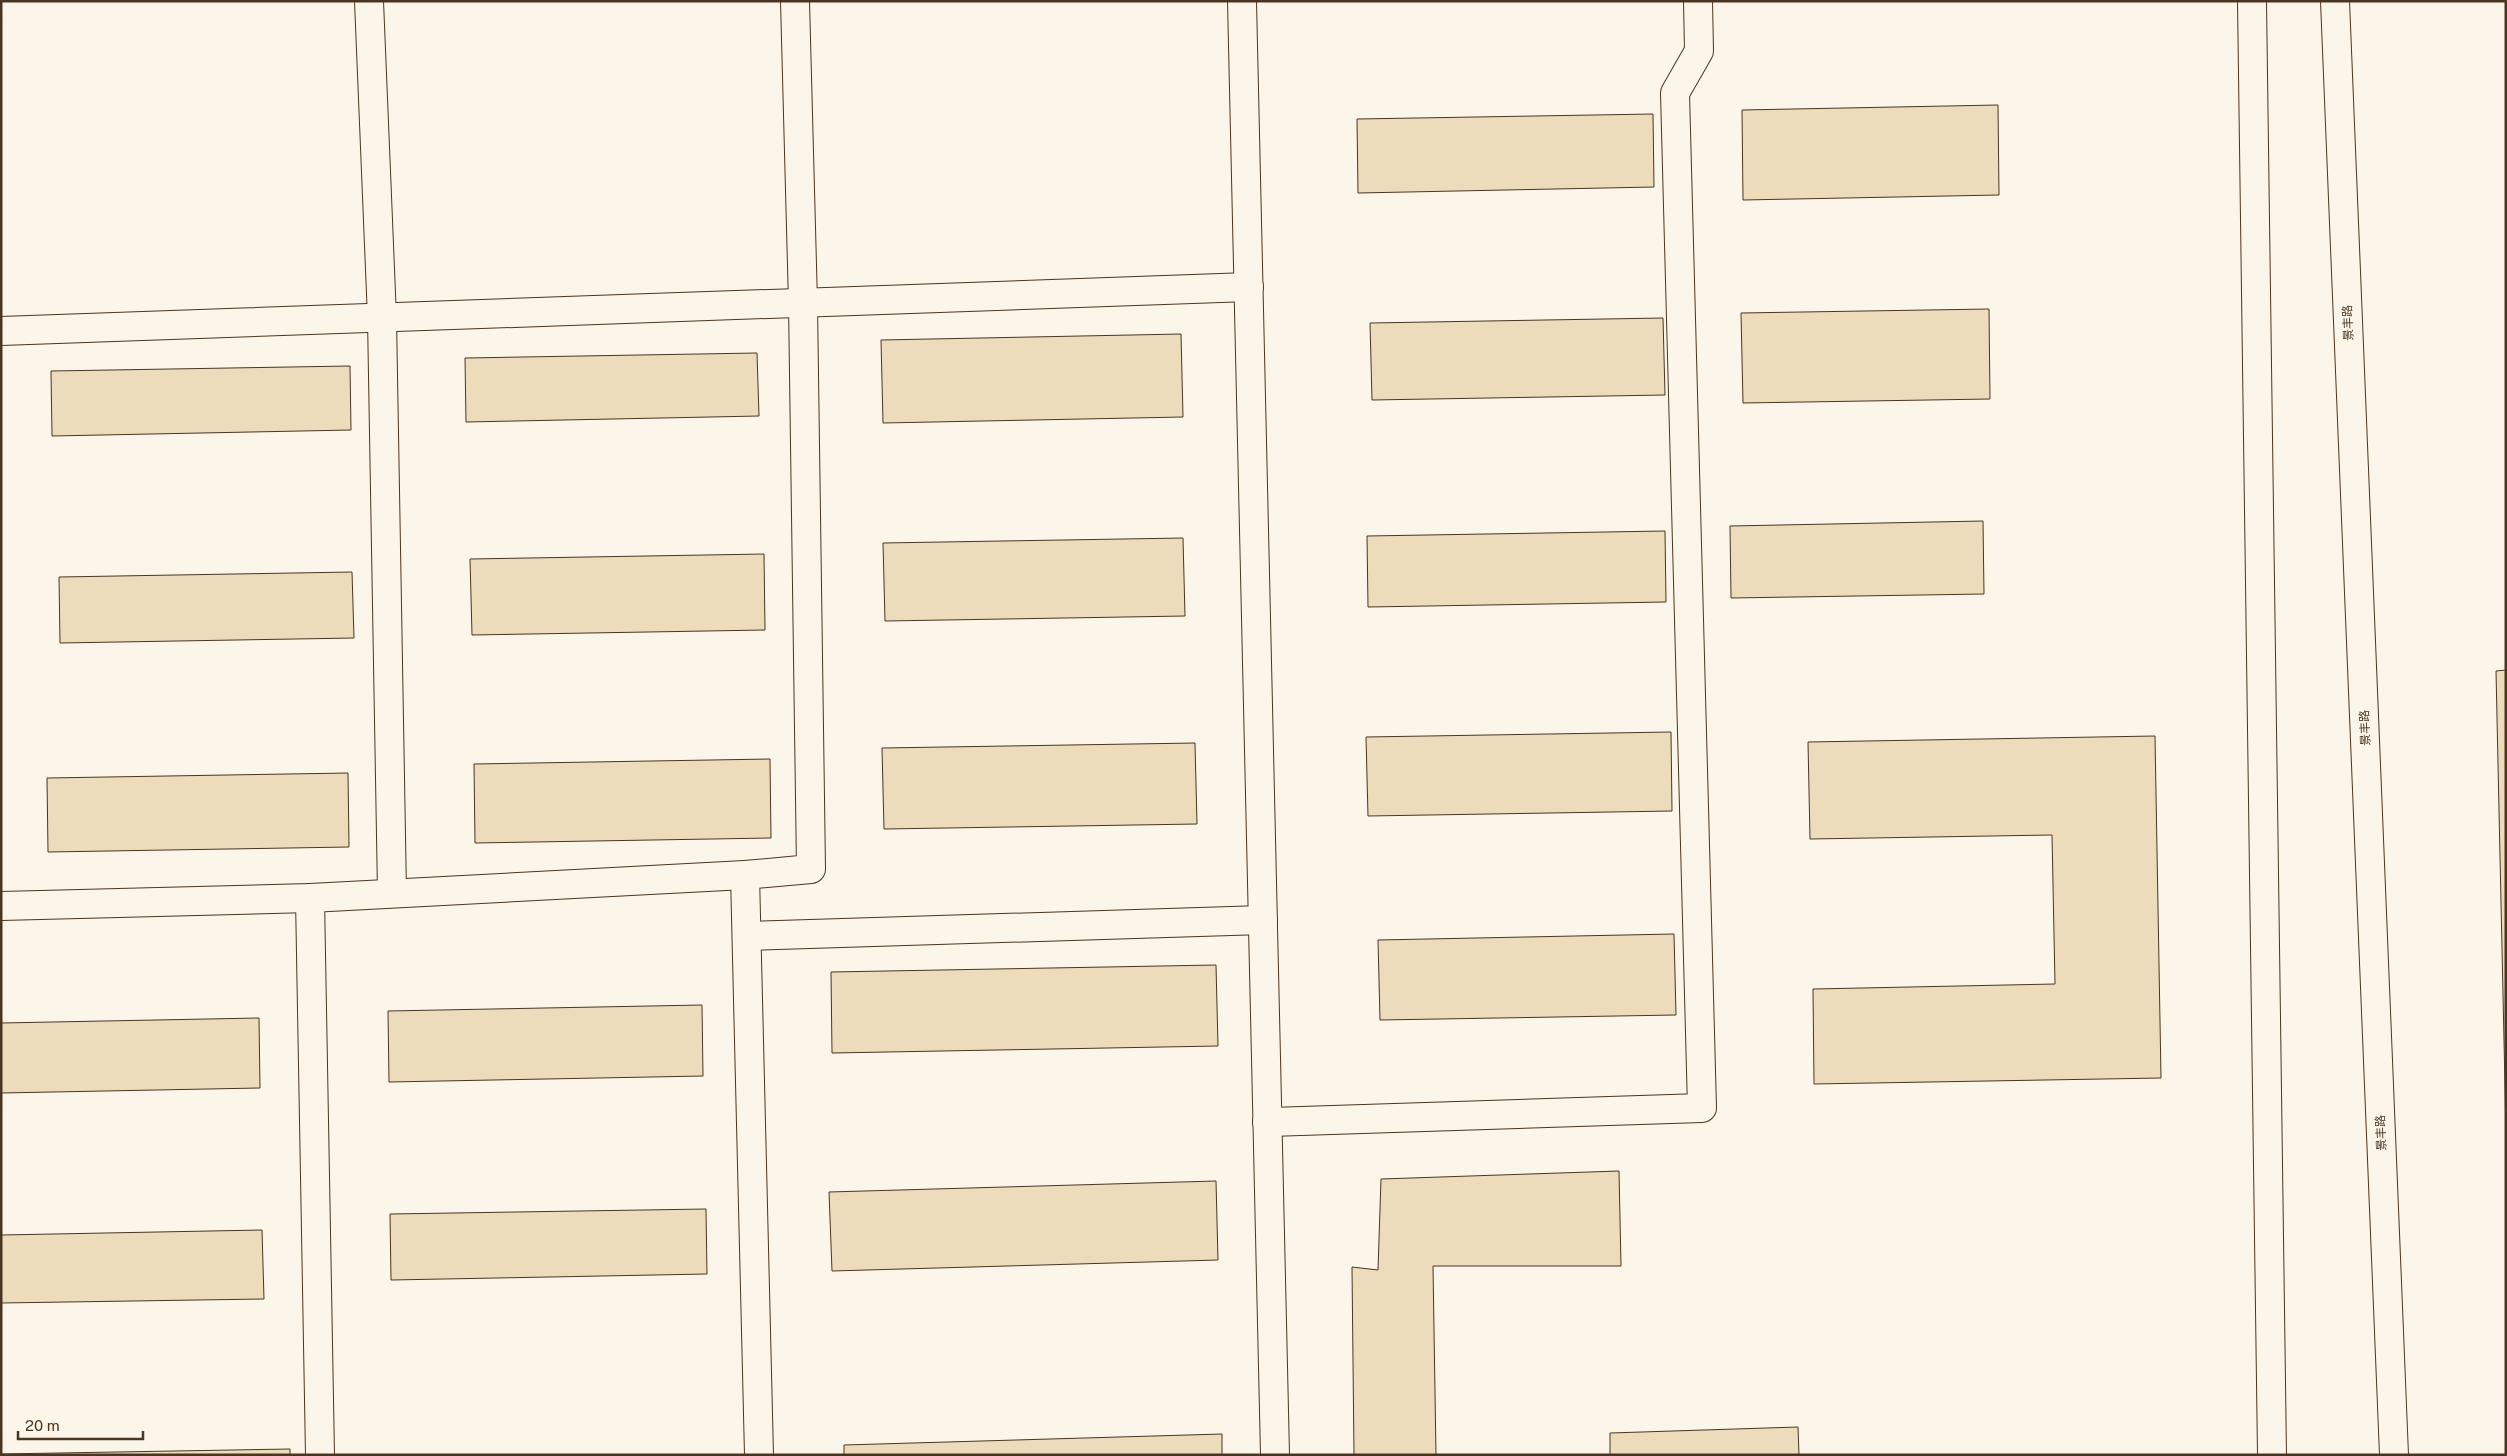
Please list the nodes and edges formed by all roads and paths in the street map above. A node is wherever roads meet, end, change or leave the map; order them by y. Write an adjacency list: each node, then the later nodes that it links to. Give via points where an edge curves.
1 (369, 1): 9 (street)
2 (795, 1): 8 (street)
3 (1242, 1): 7 (street)
4 (1698, 1): 17 (street, via 1699,51 1675,93 1702,1108)
5 (2252, 1): 21 (street)
6 (2335, 1): 22 (street, 景丰路)
7 (1249, 286): 8 (street); 15 (street)
8 (804, 303): 9 (street); 11 (street, via 811,869)
9 (382, 318): 10 (street); 12 (street)
10 (1, 331)
11 (745, 875): 12 (street); 16 (street)
12 (392, 893): 13 (street)
13 (310, 898): 14 (street); 18 (street)
14 (1, 906)
15 (1263, 920): 16 (street); 17 (street)
16 (747, 936): 19 (street)
17 (1267, 1122): 20 (street)
18 (320, 1455)
19 (759, 1455)
20 (1275, 1455)
21 (2272, 1455)
22 (2394, 1455)

